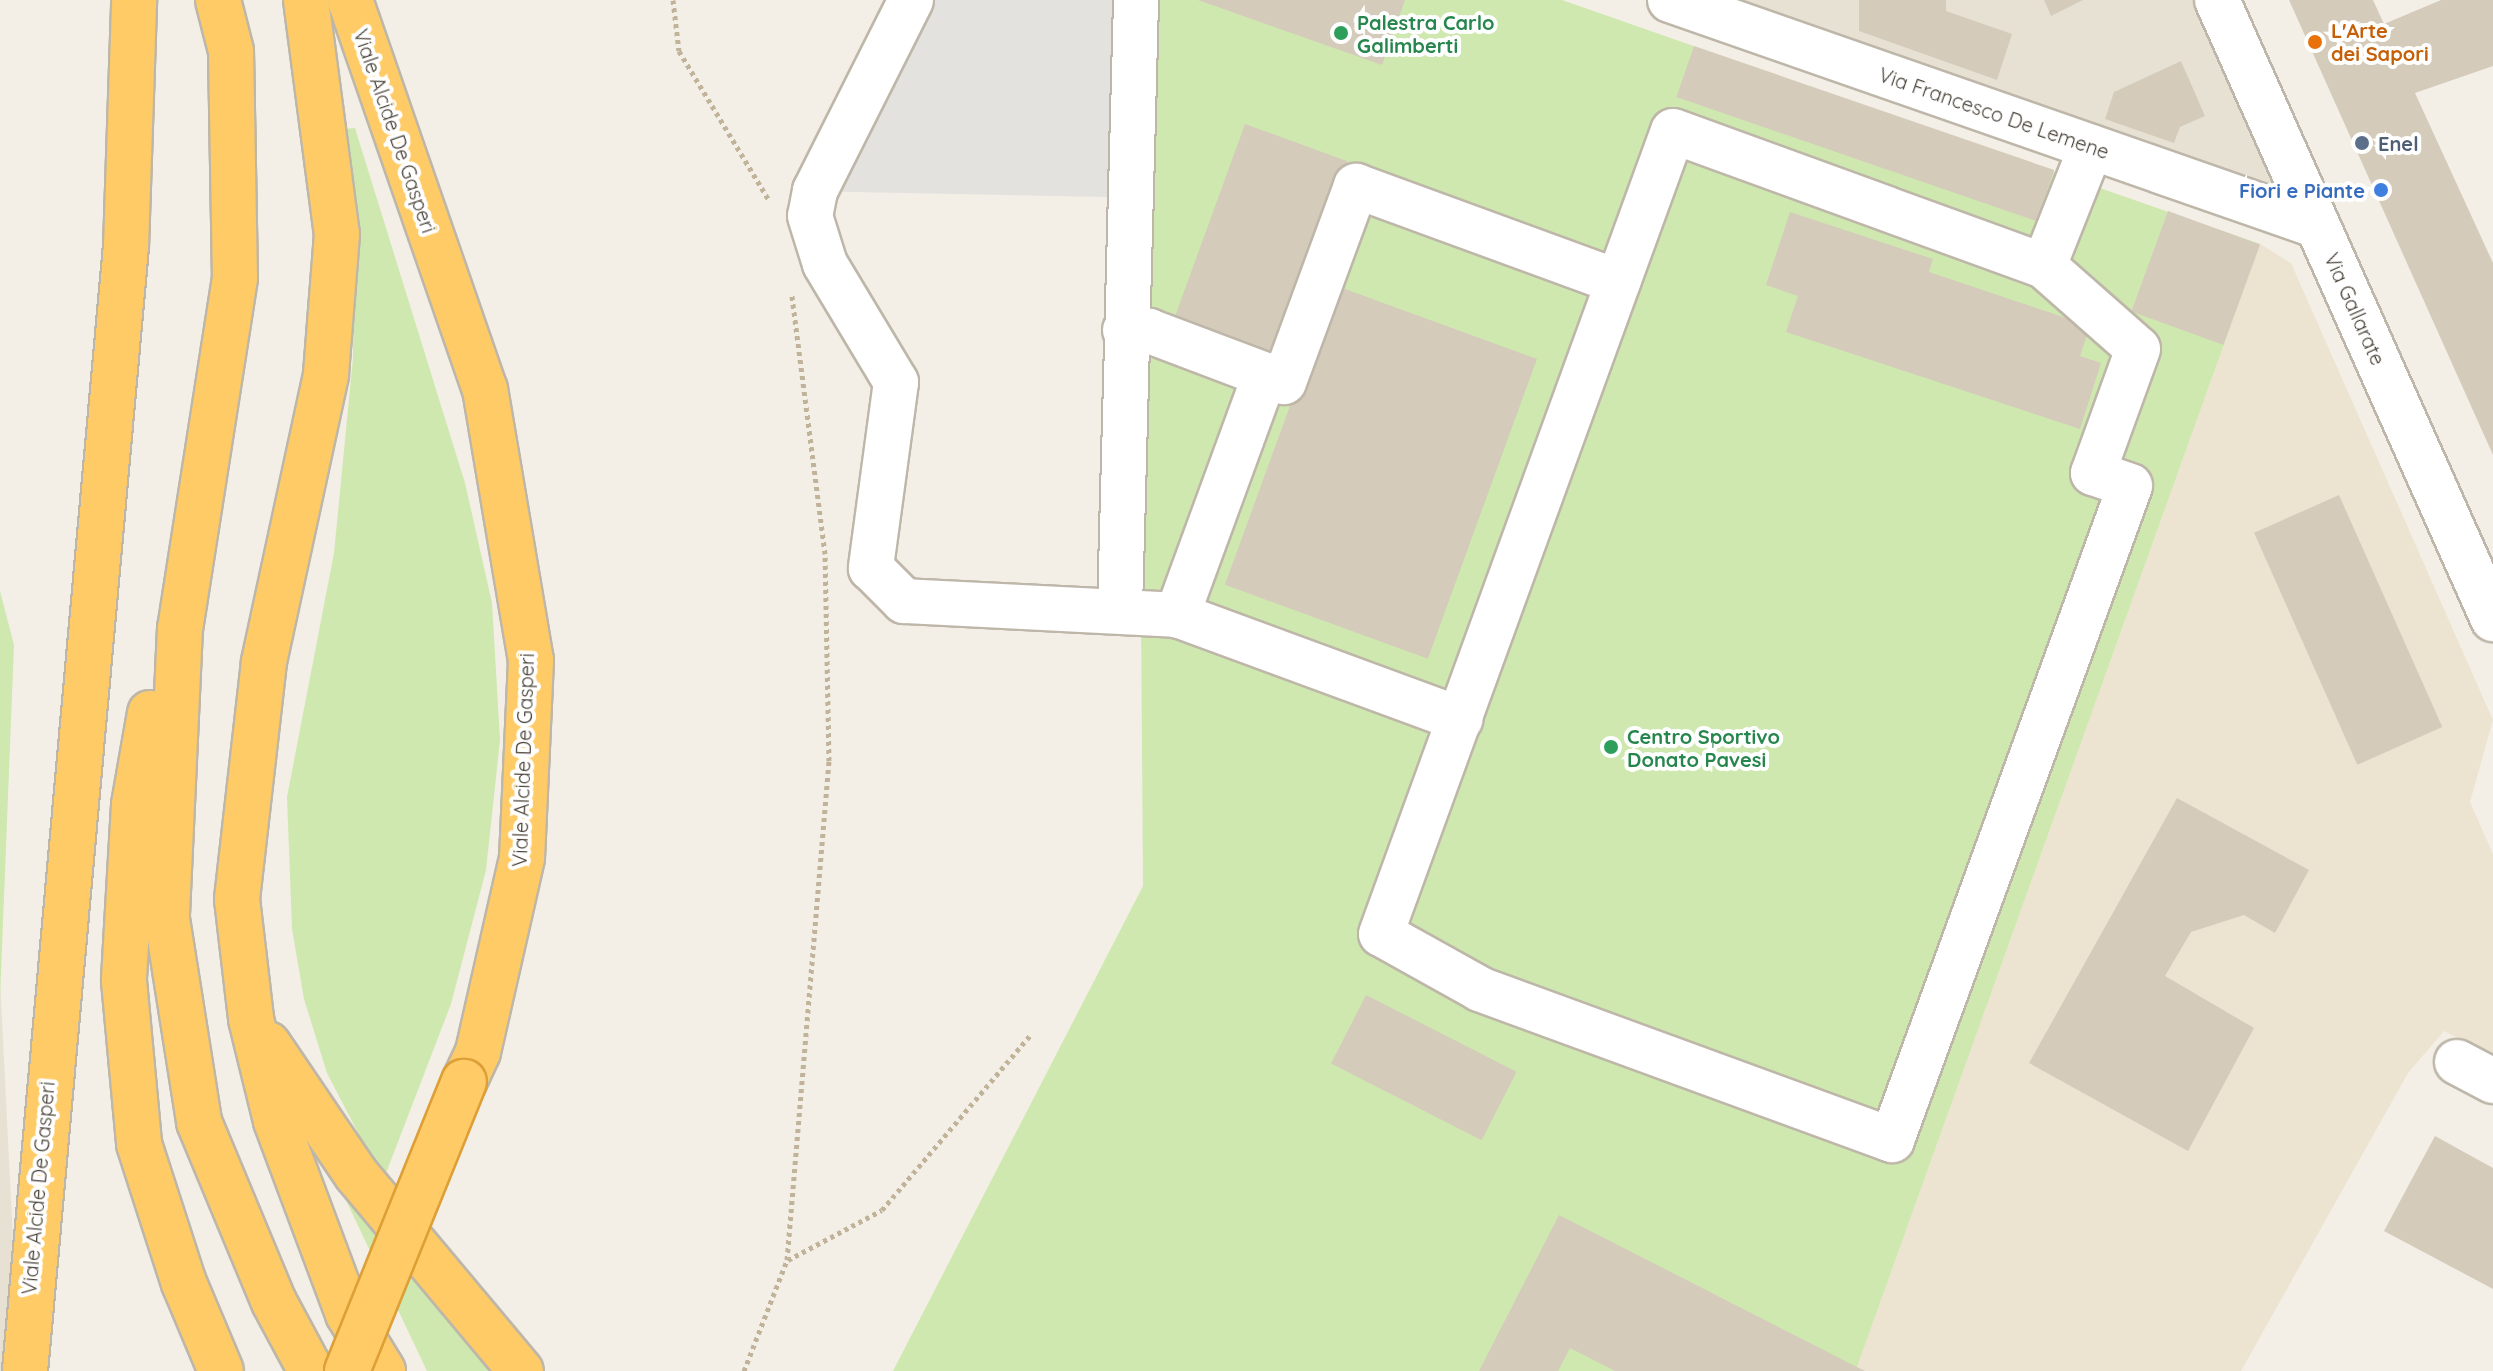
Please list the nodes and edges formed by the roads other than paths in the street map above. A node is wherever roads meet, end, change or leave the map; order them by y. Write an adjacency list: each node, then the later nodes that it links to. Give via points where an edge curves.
1 (134, 0): 21 (highway, Viale Alcide De Gasperi, via 126,247)
2 (218, 0): 18 (highway, via 232,65 235,278)
3 (306, 0): 20 (highway, via 337,234 326,375 264,662 237,899)
4 (350, 0): 24 (highway, Viale Alcide De Gasperi, bridge, via 485,389 531,660 522,858 478,1052)
5 (911, 0): 15 (street, via 815,191 810,216 825,264 896,382 871,568 904,601)
6 (1136, 0): 13 (street)
7 (1670, 0): 9 (street, Via Francesco De Lemene)
8 (2217, 0): 10 (street, Via Gallarate)
9 (2091, 147): 10 (street, Via Francesco De Lemene); 11 (street)
10 (2318, 226): 17 (street, Via Gallarate)
11 (2044, 266): 12 (street, via 1673,131); 19 (street, via 2138,349 2093,473 2130,486 1892,1140 1480,989 1381,934)
12 (1618, 282): 14 (street, via 1356,186 1284,382); 19 (street)
13 (1125, 330): 14 (street, via 1149,331); 15 (street)
14 (1265, 375): 16 (street)
15 (1120, 608): 16 (street)
16 (1177, 615): 19 (street)
17 (2493, 619)
18 (180, 628): 22 (highway, via 146,723 124,981 139,1144 184,1283); 23 (highway, via 167,919 199,1122 274,1302)
19 (1460, 719)
20 (251, 1019): 25 (highway, via 276,1121 348,1314); 26 (highway, via 356,1174)
21 (25, 1371)
22 (221, 1371)
23 (311, 1371)
24 (347, 1371)
25 (383, 1371)
26 (521, 1371)

